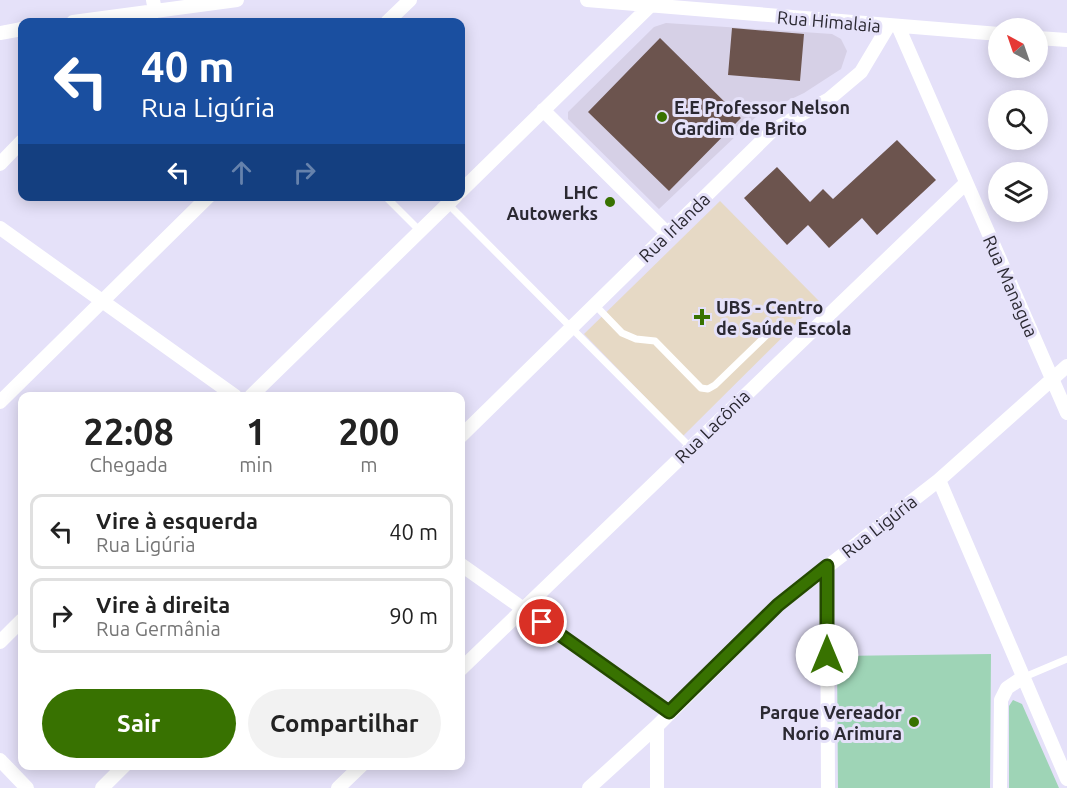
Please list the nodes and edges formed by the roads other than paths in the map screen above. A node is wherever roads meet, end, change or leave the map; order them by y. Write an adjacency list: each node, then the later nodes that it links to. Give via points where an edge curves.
1 (237, 0): 4 (street)
2 (410, 0): 7 (street)
3 (587, 0): 5 (street, Rua Himalaia)
4 (154, 6): 6 (street)
5 (650, 6): 8 (street, Rua Himalaia); 14 (street)
6 (93, 18)
7 (391, 18)
8 (893, 26): 11 (street, Rua Himalaia); 17 (street, Rua Managua); 25 (street, Rua Irlanda, via 861,72 829,99 773,130)
9 (18, 30): 10 (street)
10 (0, 33)
11 (988, 33)
12 (1048, 39): 13 (street)
13 (1067, 40)
14 (543, 110): 18 (street); 25 (street)
15 (18, 145): 16 (street)
16 (0, 164)
17 (966, 183): 31 (street, Rua Managua); 37 (street, Rua Lacônia)
18 (465, 187)
19 (204, 201): 26 (street)
20 (390, 201): 24 (lane)
21 (451, 201): 24 (street)
22 (453, 201): 28 (lane)
23 (0, 228): 26 (street)
24 (420, 231): 33 (street)
25 (668, 234): 27 (street, Rua Irlanda)
26 (102, 302): 32 (street); 34 (street)
27 (595, 305): 28 (street, Rua Irlanda); 29 (lane, via 622,333 655,341 701,388 708,389)
28 (571, 328): 36 (street, Rua Irlanda); 37 (lane)
29 (774, 328)
30 (1067, 366): 31 (street, Rua Ligúria)
31 (1052, 380): 35 (street, Rua Managua); 38 (street, Rua Ligúria)
32 (229, 392)
33 (255, 392)
34 (0, 402)
35 (1067, 414)
36 (465, 432)
37 (690, 447): 41 (street, Rua Lacônia)
38 (939, 480): 39 (street, Rua Ligúria); 46 (street)
39 (827, 566): 47 (street, Rua Ligúria, via 778,605); 58 (street)
40 (465, 568): 41 (street)
41 (524, 609): 45 (street, Rua Lacônia); 47 (street)
42 (18, 624): 43 (street)
43 (0, 642)
44 (1067, 659): 46 (lane)
45 (465, 665)
46 (1022, 678): 52 (street); 59 (street, via 1007,688 1001,700)
47 (669, 712): 48 (street, Rua Ligúria)
48 (657, 726): 56 (street, Rua Ligúria); 57 (street)
49 (0, 760): 53 (street)
50 (120, 770): 54 (street)
51 (357, 770): 55 (street)
52 (1067, 779)
53 (27, 788)
54 (102, 788)
55 (338, 788)
56 (589, 788)
57 (657, 788)
58 (828, 788)
59 (1000, 788)

